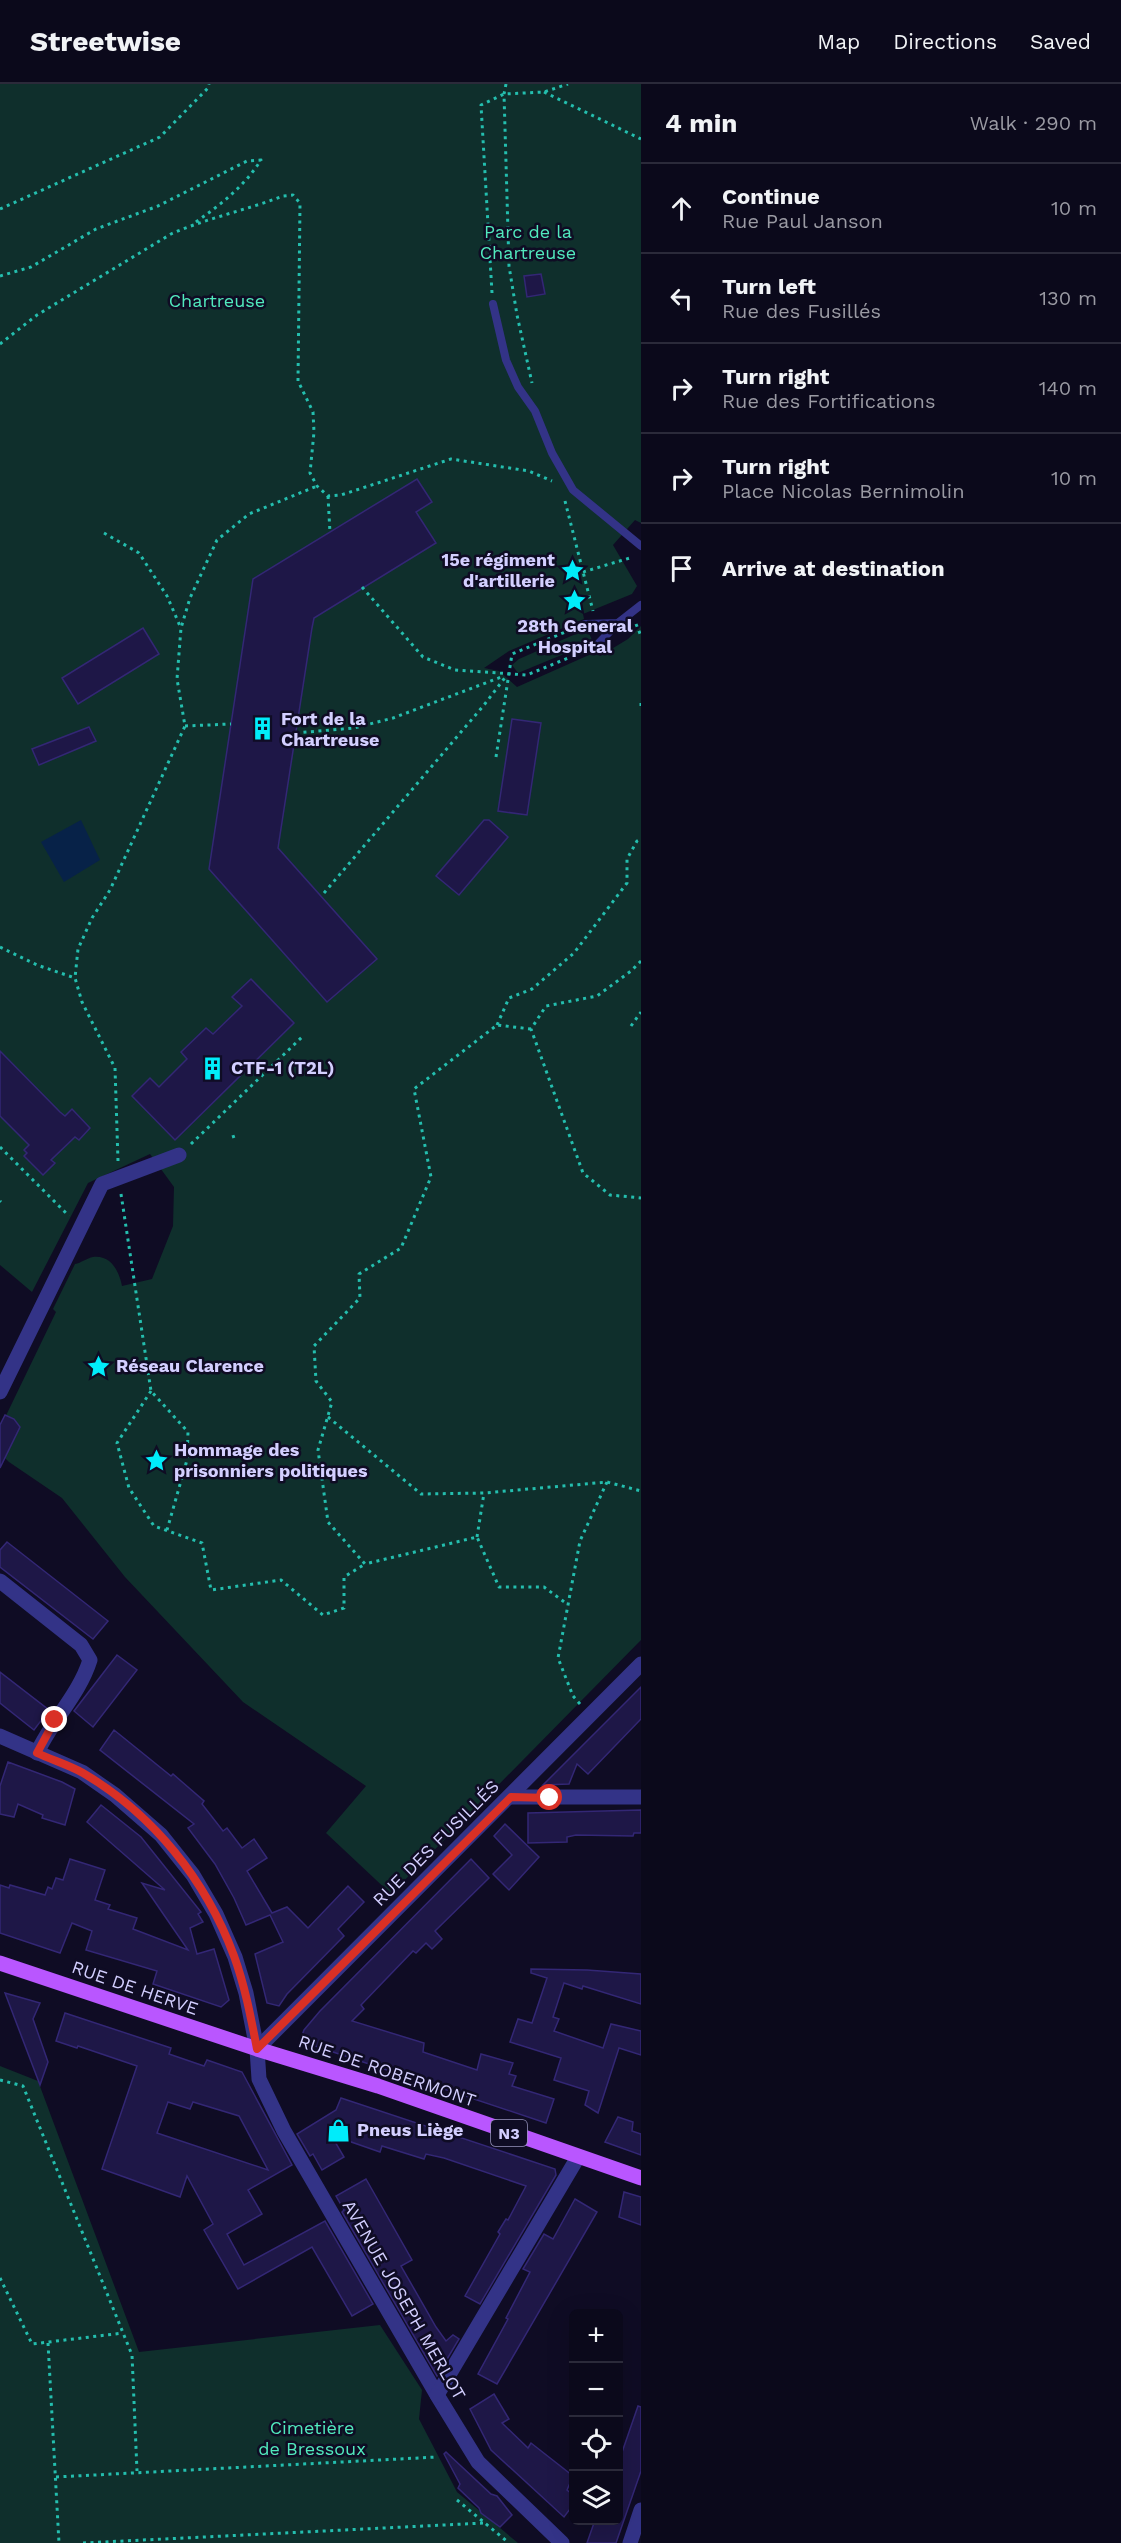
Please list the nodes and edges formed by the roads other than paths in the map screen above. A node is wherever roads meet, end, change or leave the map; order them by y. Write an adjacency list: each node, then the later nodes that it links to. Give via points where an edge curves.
1 (493, 304): 2 (lane, via 506,360 573,490)
2 (641, 546)
3 (641, 605): 4 (lane)
4 (618, 623): 5 (lane); 6 (lane)
5 (585, 624)
6 (595, 647)
7 (178, 1155): 8 (street, via 102,1184)
8 (0, 1392)
9 (0, 1581): 12 (street, via 81,1645 90,1660 85,1676 47,1731)
10 (641, 1664): 13 (street, RUE DES FUSILLÉS)
11 (0, 1737): 12 (street, AVENUE JOSEPH MERLOT)
12 (37, 1753): 16 (street, AVENUE JOSEPH MERLOT, via 82,1772 115,1795 161,1835 193,1875 216,1914 234,1957)
13 (511, 1797): 14 (street); 16 (street, RUE DES FUSILLÉS)
14 (641, 1797)
15 (0, 1963): 16 (main road, RUE DE HERVE / N3)
16 (257, 2049): 17 (main road, RUE DE ROBERMONT / N3, via 378,2086); 19 (street, AVENUE JOSEPH MERLOT, via 259,2079 284,2131)
17 (578, 2157): 18 (main road, RUE DE ROBERMONT / N3); 19 (street)
18 (641, 2178)
19 (437, 2395): 21 (street, AVENUE JOSEPH MERLOT, via 478,2462)
20 (641, 2510): 22 (street)
21 (562, 2543)
22 (630, 2543)

